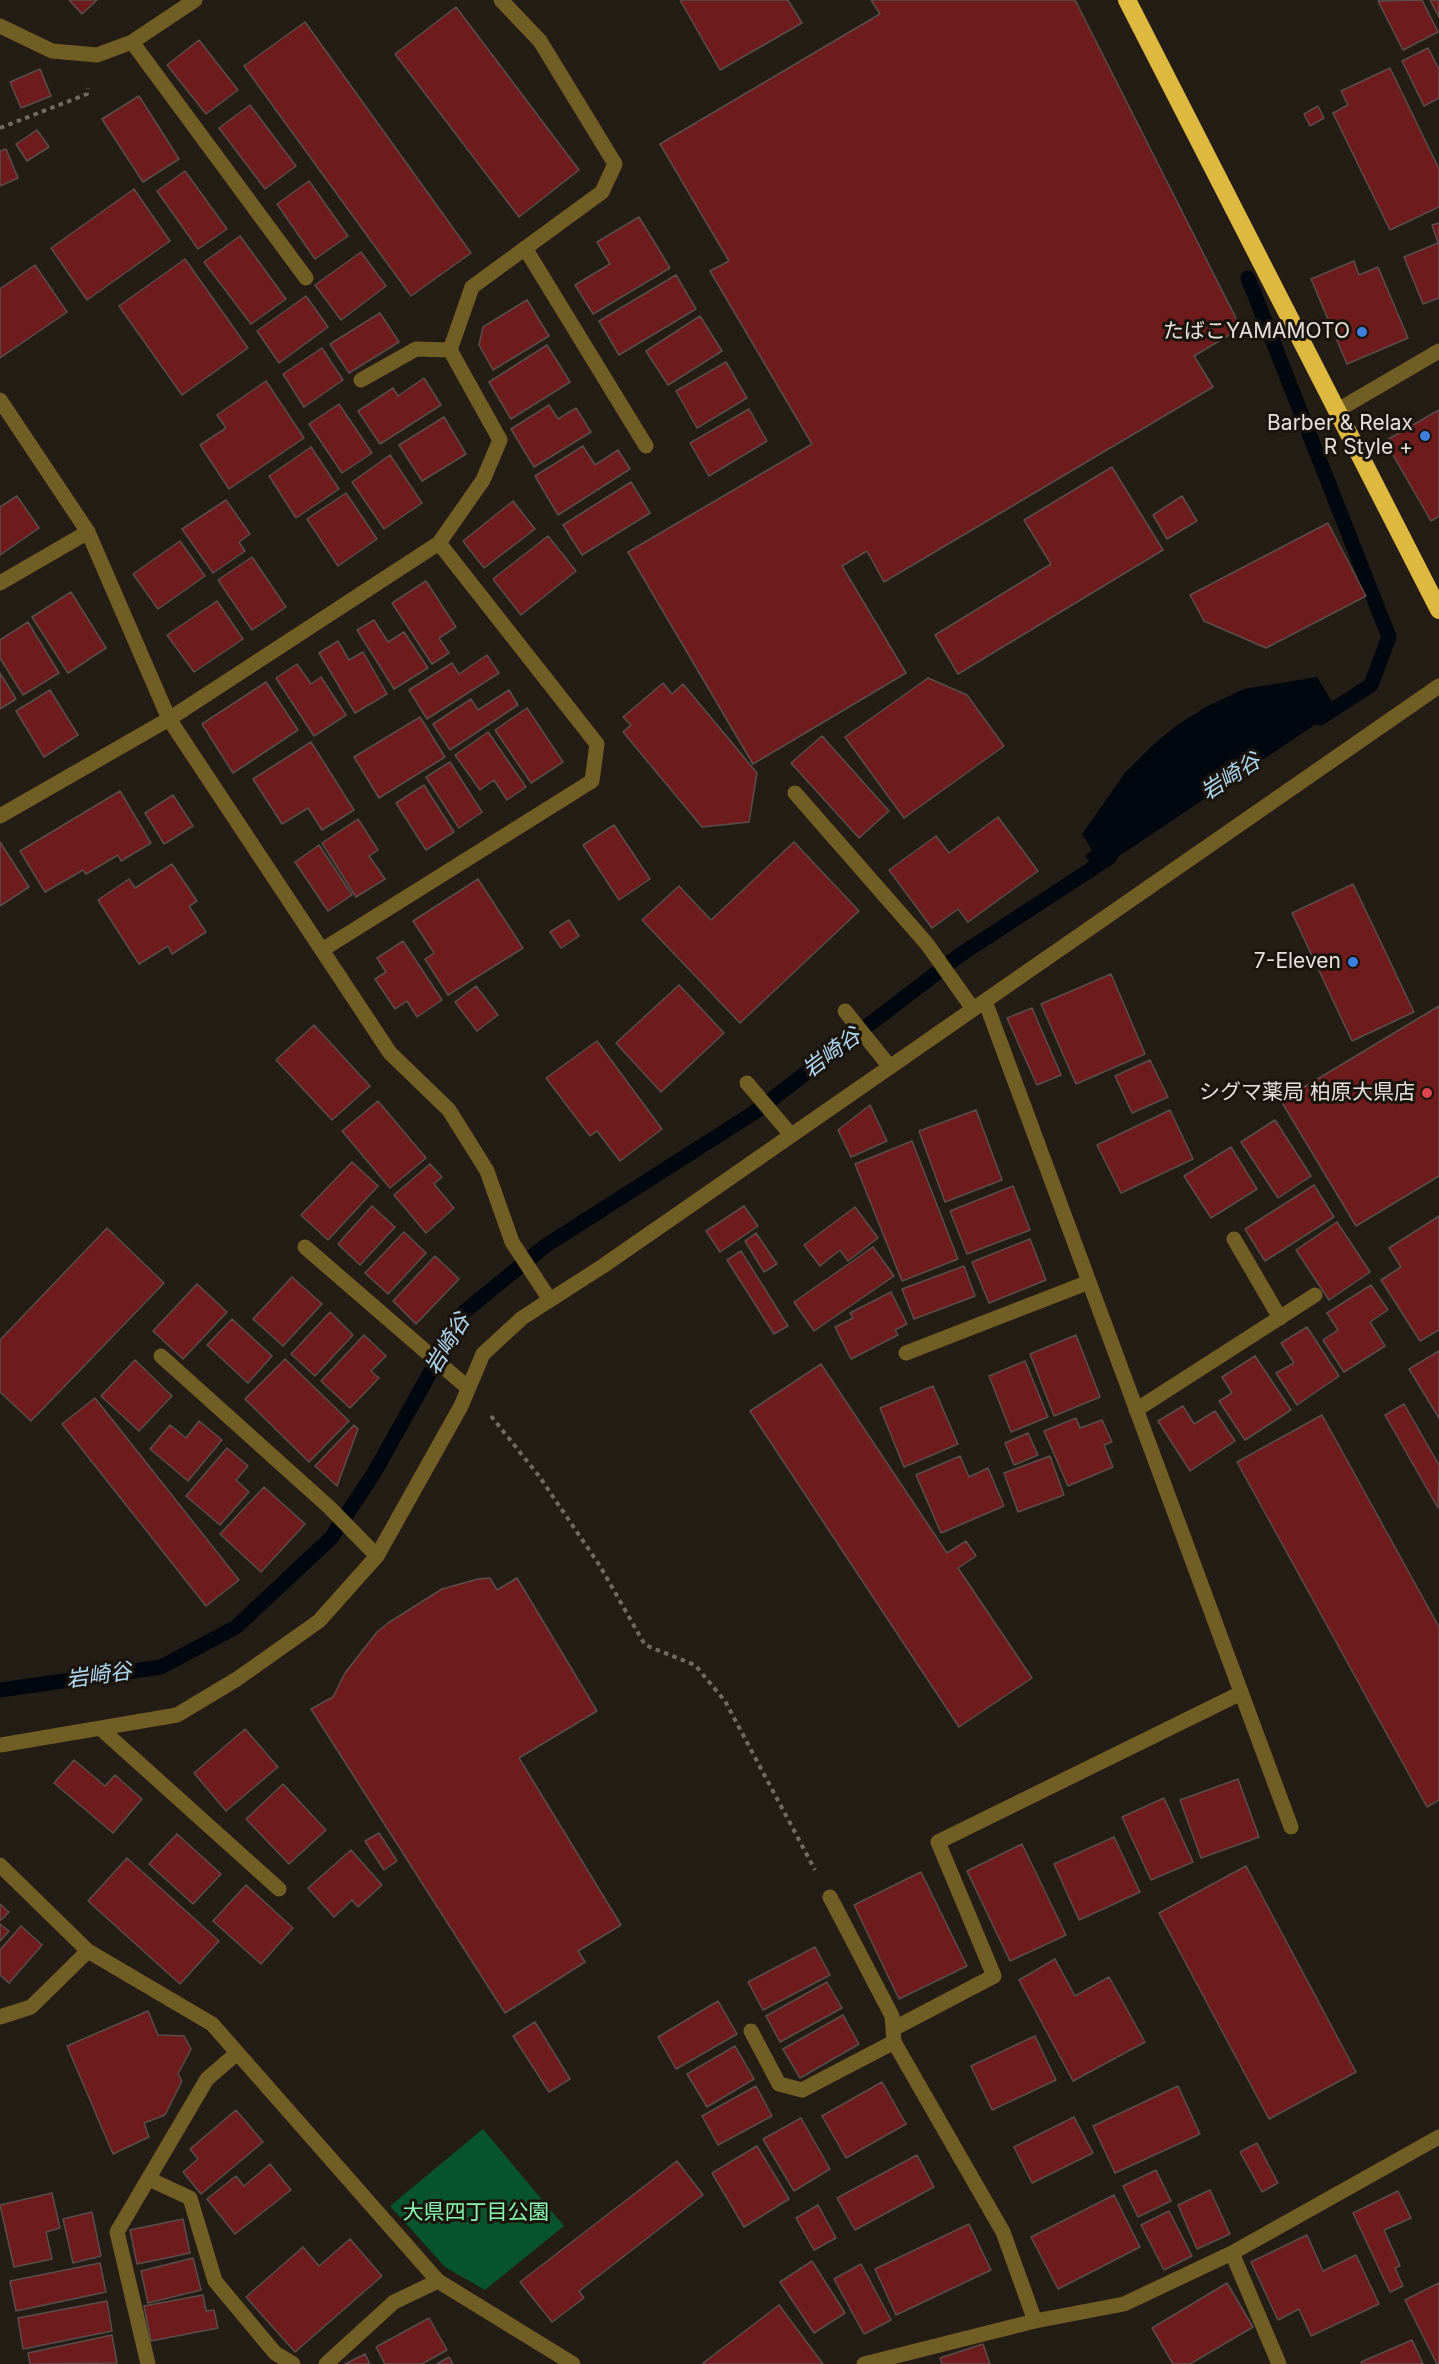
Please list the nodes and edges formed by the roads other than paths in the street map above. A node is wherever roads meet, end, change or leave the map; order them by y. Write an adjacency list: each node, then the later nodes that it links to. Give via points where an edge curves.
1 (195, 0): 5 (street)
2 (501, 0): 6 (street, via 540,41 615,164 602,192)
3 (1127, 0): 12 (highway)
4 (0, 26): 5 (street, via 52,51 97,55)
5 (132, 42): 7 (street)
6 (525, 248): 8 (street, via 472,287); 13 (street)
7 (306, 278)
8 (450, 350): 10 (street, via 416,349); 15 (street, via 500,440 483,480)
9 (1439, 351): 12 (street)
10 (361, 380)
11 (0, 399): 14 (street)
12 (1338, 410): 17 (highway)
13 (646, 446)
14 (88, 532): 16 (street); 19 (street)
15 (439, 543): 19 (street); 22 (street, via 597,744 592,781)
16 (0, 583)
17 (1439, 610)
18 (1439, 686): 23 (street)
19 (169, 719): 21 (street); 22 (street)
20 (795, 793): 23 (street)
21 (0, 816)
22 (322, 950): 32 (street, via 390,1053 449,1110 487,1171 512,1242)
23 (979, 1005): 25 (street); 30 (street)
24 (845, 1011): 25 (street)
25 (890, 1067): 27 (street)
26 (747, 1083): 27 (street)
27 (791, 1135): 32 (street)
28 (1234, 1239): 33 (street)
29 (305, 1247): 36 (street)
30 (1089, 1282): 34 (street); 37 (street)
31 (1315, 1295): 33 (street)
32 (550, 1300): 36 (street, via 522,1318 483,1354)
33 (1280, 1318): 37 (street)
34 (906, 1353)
35 (161, 1356): 38 (street, via 329,1507)
36 (468, 1388): 38 (street)
37 (1136, 1410): 39 (street)
38 (377, 1556): 40 (street, via 319,1621 237,1679 177,1715)
39 (1241, 1693): 42 (street); 49 (street, via 938,1842 994,1976)
40 (100, 1728): 41 (street); 44 (street)
41 (0, 1745)
42 (1291, 1827)
43 (0, 1866): 46 (street)
44 (279, 1889)
45 (830, 1897): 49 (street, via 892,2016)
46 (88, 1951): 47 (street, via 31,2007); 50 (street, via 212,2024)
47 (0, 2017)
48 (751, 2031): 49 (street, via 779,2084 802,2090)
49 (893, 2036): 55 (street, via 1003,2232)
50 (237, 2054): 52 (street, via 207,2079); 54 (street)
51 (1439, 2137): 53 (street)
52 (149, 2179): 57 (street, via 117,2232); 58 (street, via 190,2198 215,2281 275,2353)
53 (1232, 2253): 55 (street, via 1124,2304); 62 (street)
54 (438, 2281): 59 (street, via 394,2302); 60 (street)
55 (1035, 2321): 56 (street)
56 (913, 2358): 61 (street)
57 (148, 2364)
58 (293, 2364)
59 (326, 2364)
60 (573, 2364)
61 (864, 2364)
62 (1279, 2364)

